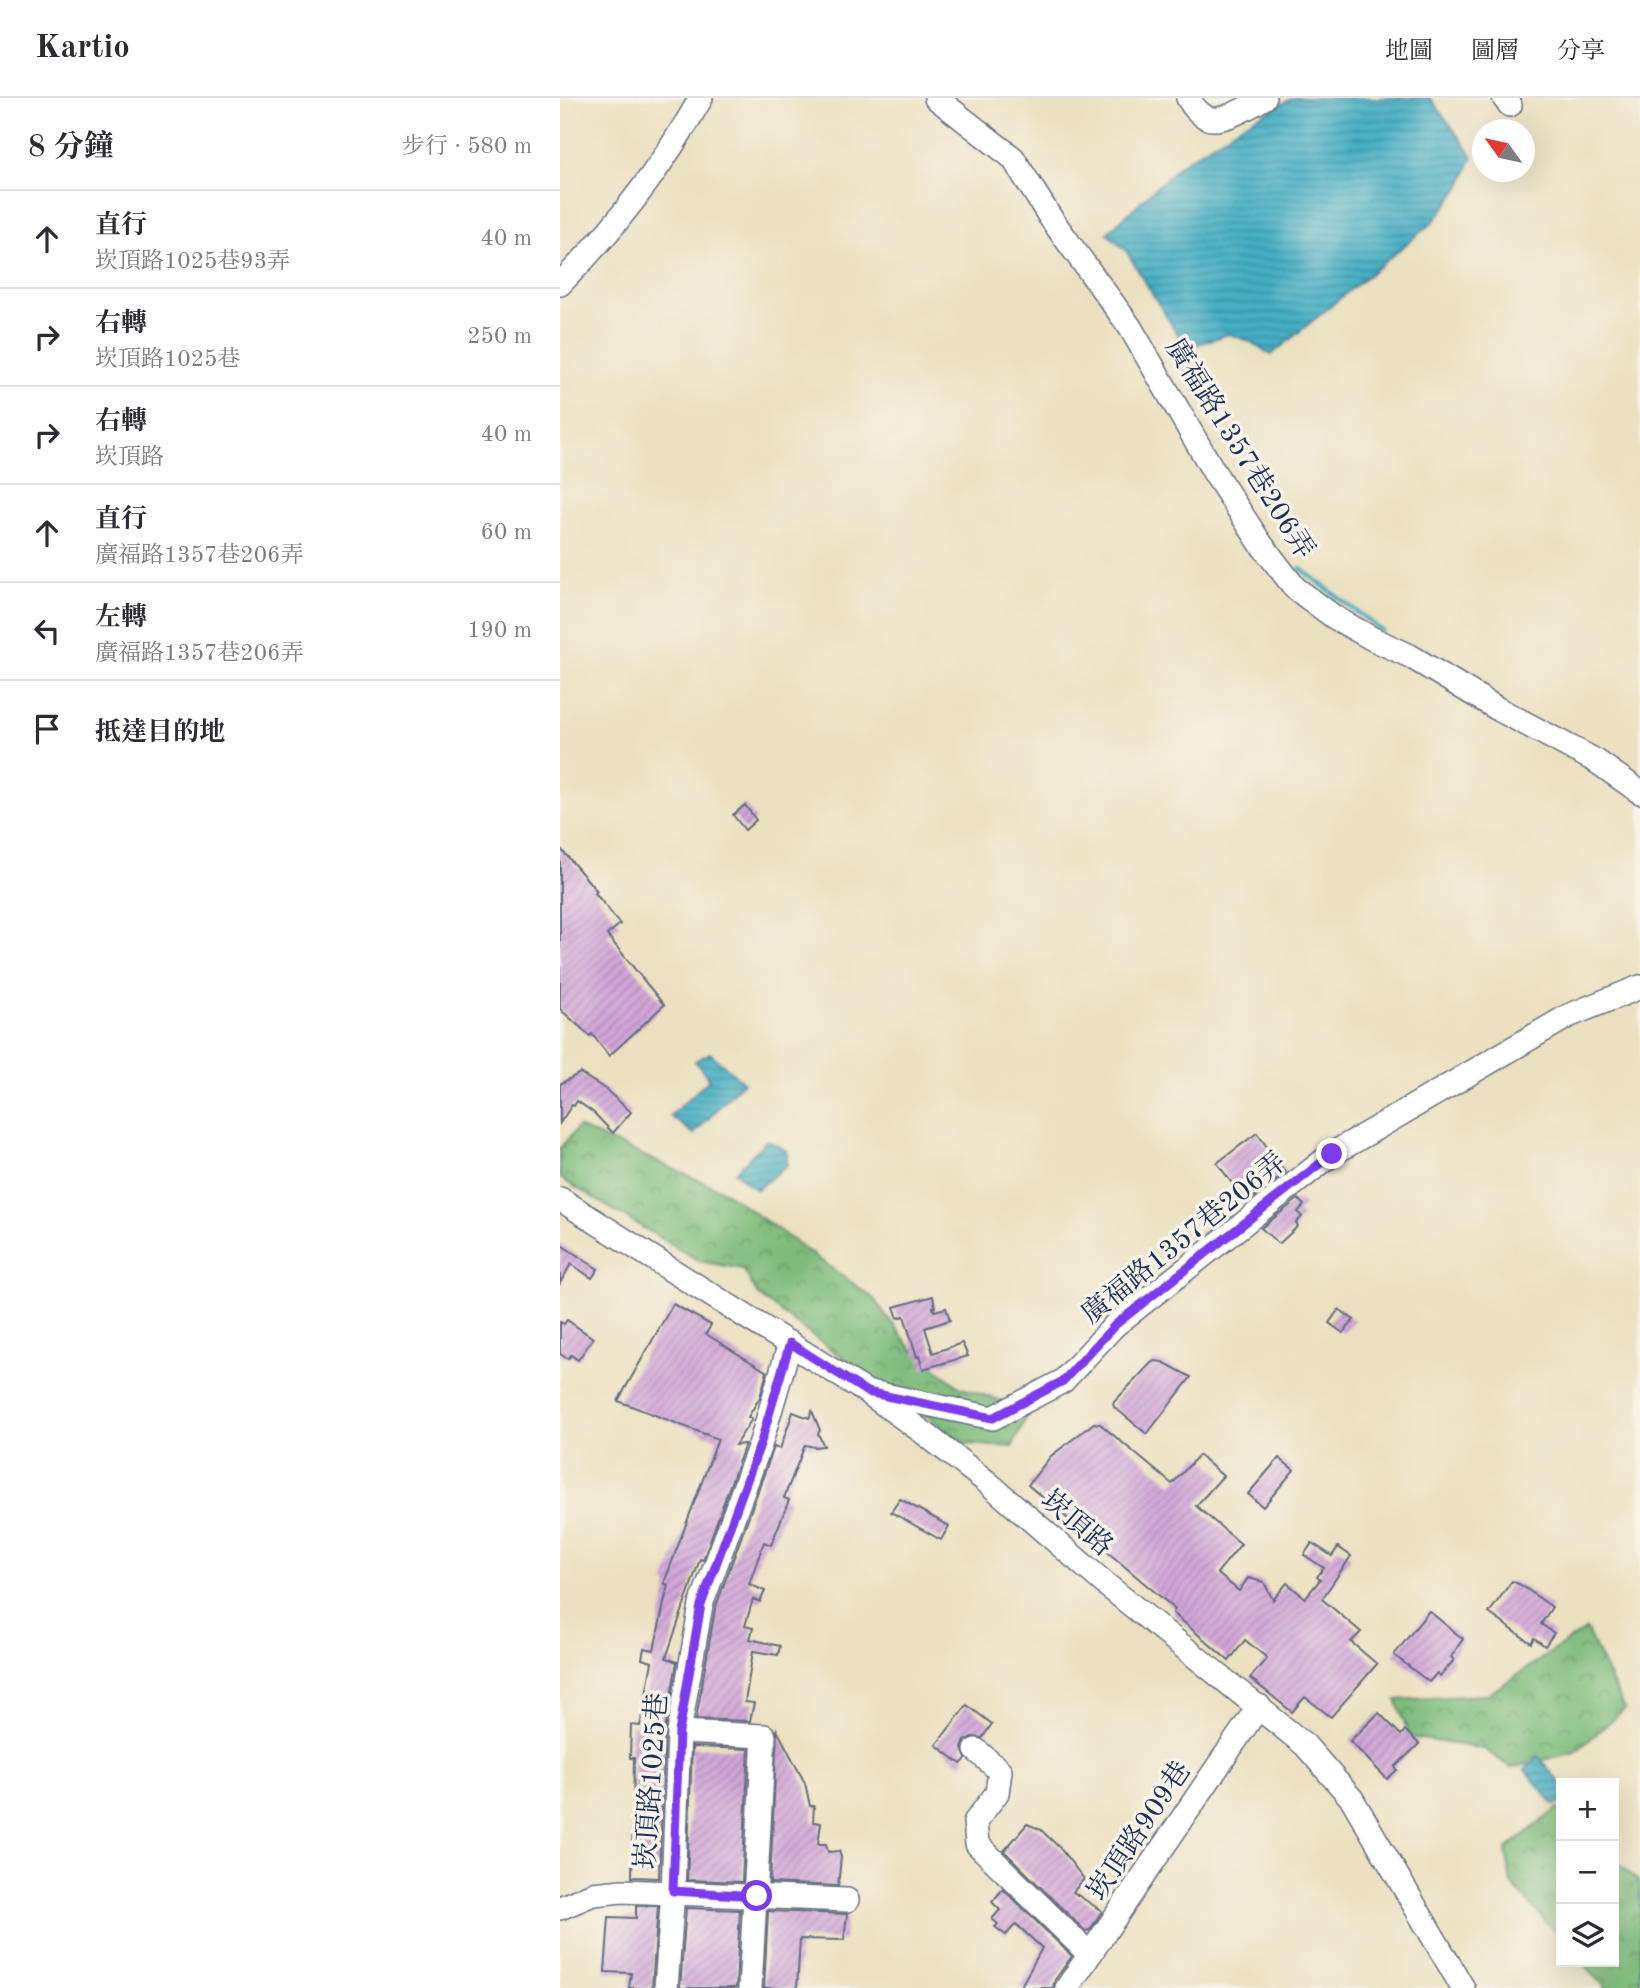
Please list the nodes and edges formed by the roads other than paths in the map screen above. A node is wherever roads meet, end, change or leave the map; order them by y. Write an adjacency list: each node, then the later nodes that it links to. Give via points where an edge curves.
1 (701, 98): 5 (street, via 658,166)
2 (936, 98): 6 (street, 廣福路1357巷206弄, via 1013,158 1130,327 1214,472 1295,588 1334,617 1596,761)
3 (1188, 98): 4 (street, via 1207,118 1242,111)
4 (1264, 98)
5 (560, 284)
6 (1640, 792)
7 (1640, 986): 10 (street, 廣福路1357巷206弄, via 1568,1016 1332,1154 1115,1325 1063,1381 993,1418)
8 (560, 1199): 9 (street, 崁頂路)
9 (790, 1343): 10 (street, 崁頂路); 12 (street, 崁頂路1025巷, via 761,1442 701,1605)
10 (867, 1392): 11 (street, 崁頂路, via 987,1482)
11 (1259, 1706): 18 (street, 崁頂路909巷); 22 (street, 崁頂路, via 1305,1745 1352,1799)
12 (679, 1732): 14 (street, 崁頂路1025巷); 15 (street, via 764,1737)
13 (976, 1751): 18 (street, via 1000,1771 996,1793 975,1822 977,1844)
14 (673, 1891): 15 (street); 17 (street, via 593,1894); 19 (street, 崁頂路1025巷)
15 (757, 1896): 16 (street); 20 (street)
16 (847, 1900)
17 (560, 1908)
18 (1089, 1954): 21 (street, 崁頂路909巷)
19 (666, 1988)
20 (750, 1988)
21 (1067, 1988)
22 (1463, 1988)

